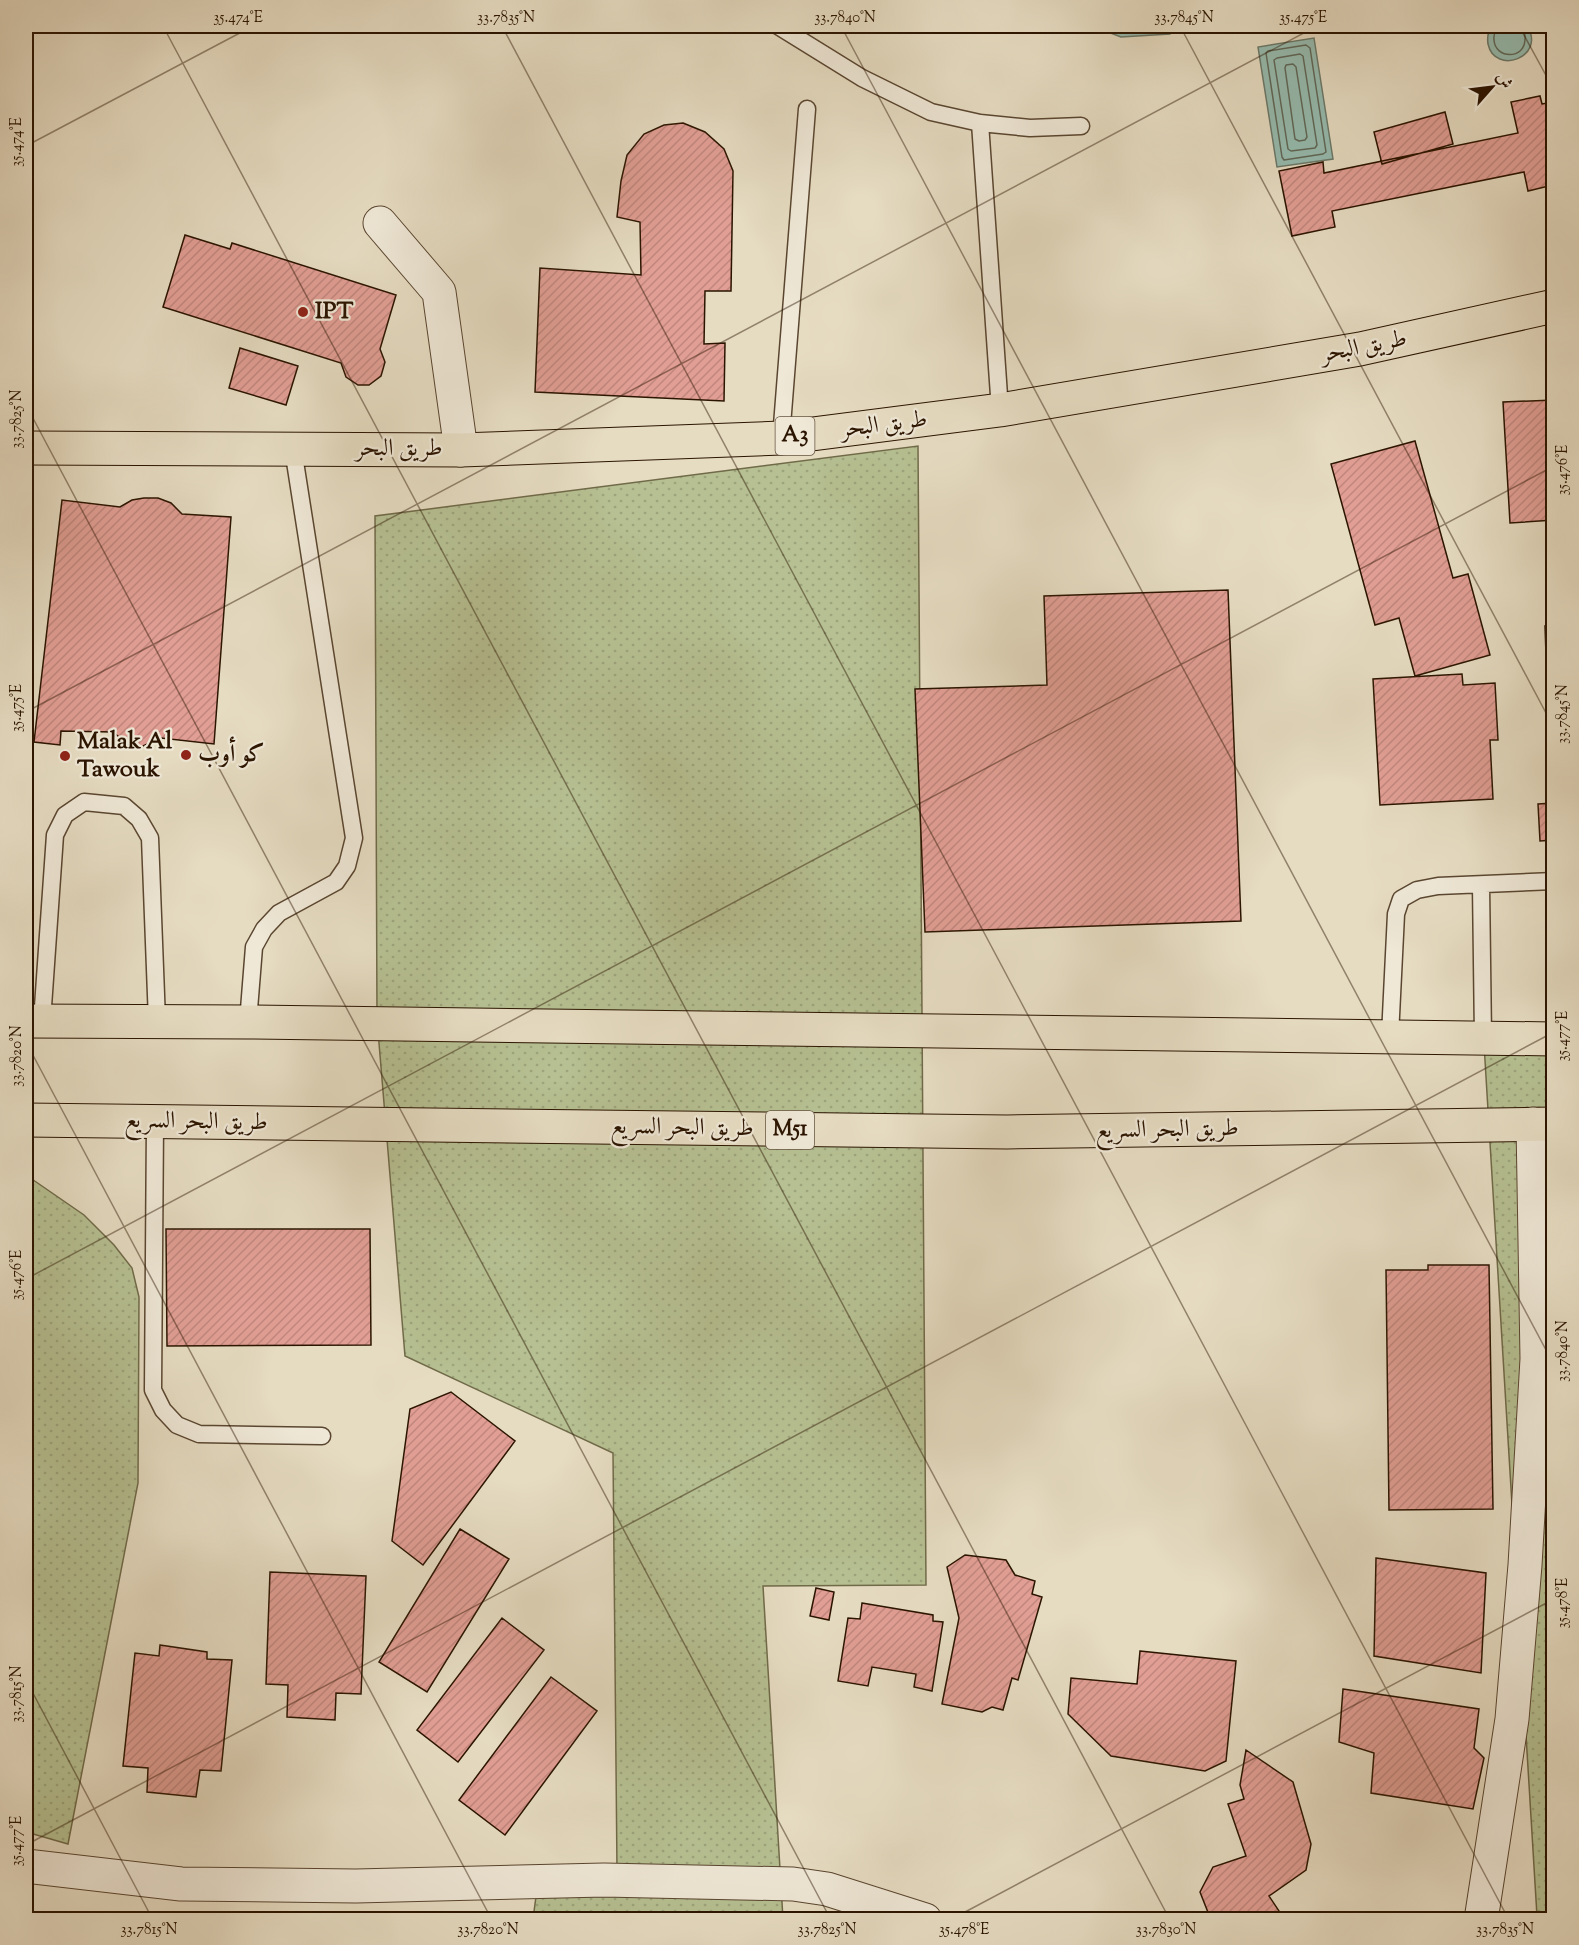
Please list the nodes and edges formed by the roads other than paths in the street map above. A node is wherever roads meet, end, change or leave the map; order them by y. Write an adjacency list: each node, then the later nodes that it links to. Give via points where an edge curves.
1 (778, 26): 3 (lane, via 862,78 931,112)
2 (807, 109): 8 (lane)
3 (980, 123): 4 (lane, via 1030,128); 7 (lane)
4 (1081, 126)
5 (380, 223): 11 (street, via 439,292)
6 (1554, 306): 7 (highway, طريق البحر / A3, via 1360,349)
7 (1000, 410): 8 (highway, طريق البحر / A3)
8 (781, 438): 11 (highway, طريق البحر / A3)
9 (26, 448): 10 (highway, طريق البحر / A3)
10 (293, 449): 11 (highway, طريق البحر / A3); 16 (lane, via 354,838 347,866 336,882 279,913 264,929 254,947)
11 (461, 450)
12 (1554, 881): 13 (lane)
13 (1481, 885): 17 (lane, via 1438,886 1417,890 1401,899 1396,914); 18 (lane)
14 (34, 1021): 15 (highway); 15 (lane, via 56,835 65,815 84,802 124,806 139,819 150,838)
15 (157, 1021): 16 (highway)
16 (248, 1022): 17 (highway)
17 (1390, 1036): 18 (highway)
18 (1483, 1038): 19 (highway)
19 (1554, 1039)
20 (26, 1120): 21 (highway, طريق البحر السريع / M51)
21 (154, 1122): 22 (highway, طريق البحر السريع / M51, via 1006,1132); 23 (lane, via 153,1390 163,1410 177,1425 199,1434)
22 (1544, 1124): 26 (street, via 1537,1359 1525,1565 1512,1719)
23 (322, 1436)
24 (26, 1866): 25 (street, via 181,1884 356,1886 604,1880 793,1884 827,1889)
25 (925, 1920)
26 (1481, 1920)

